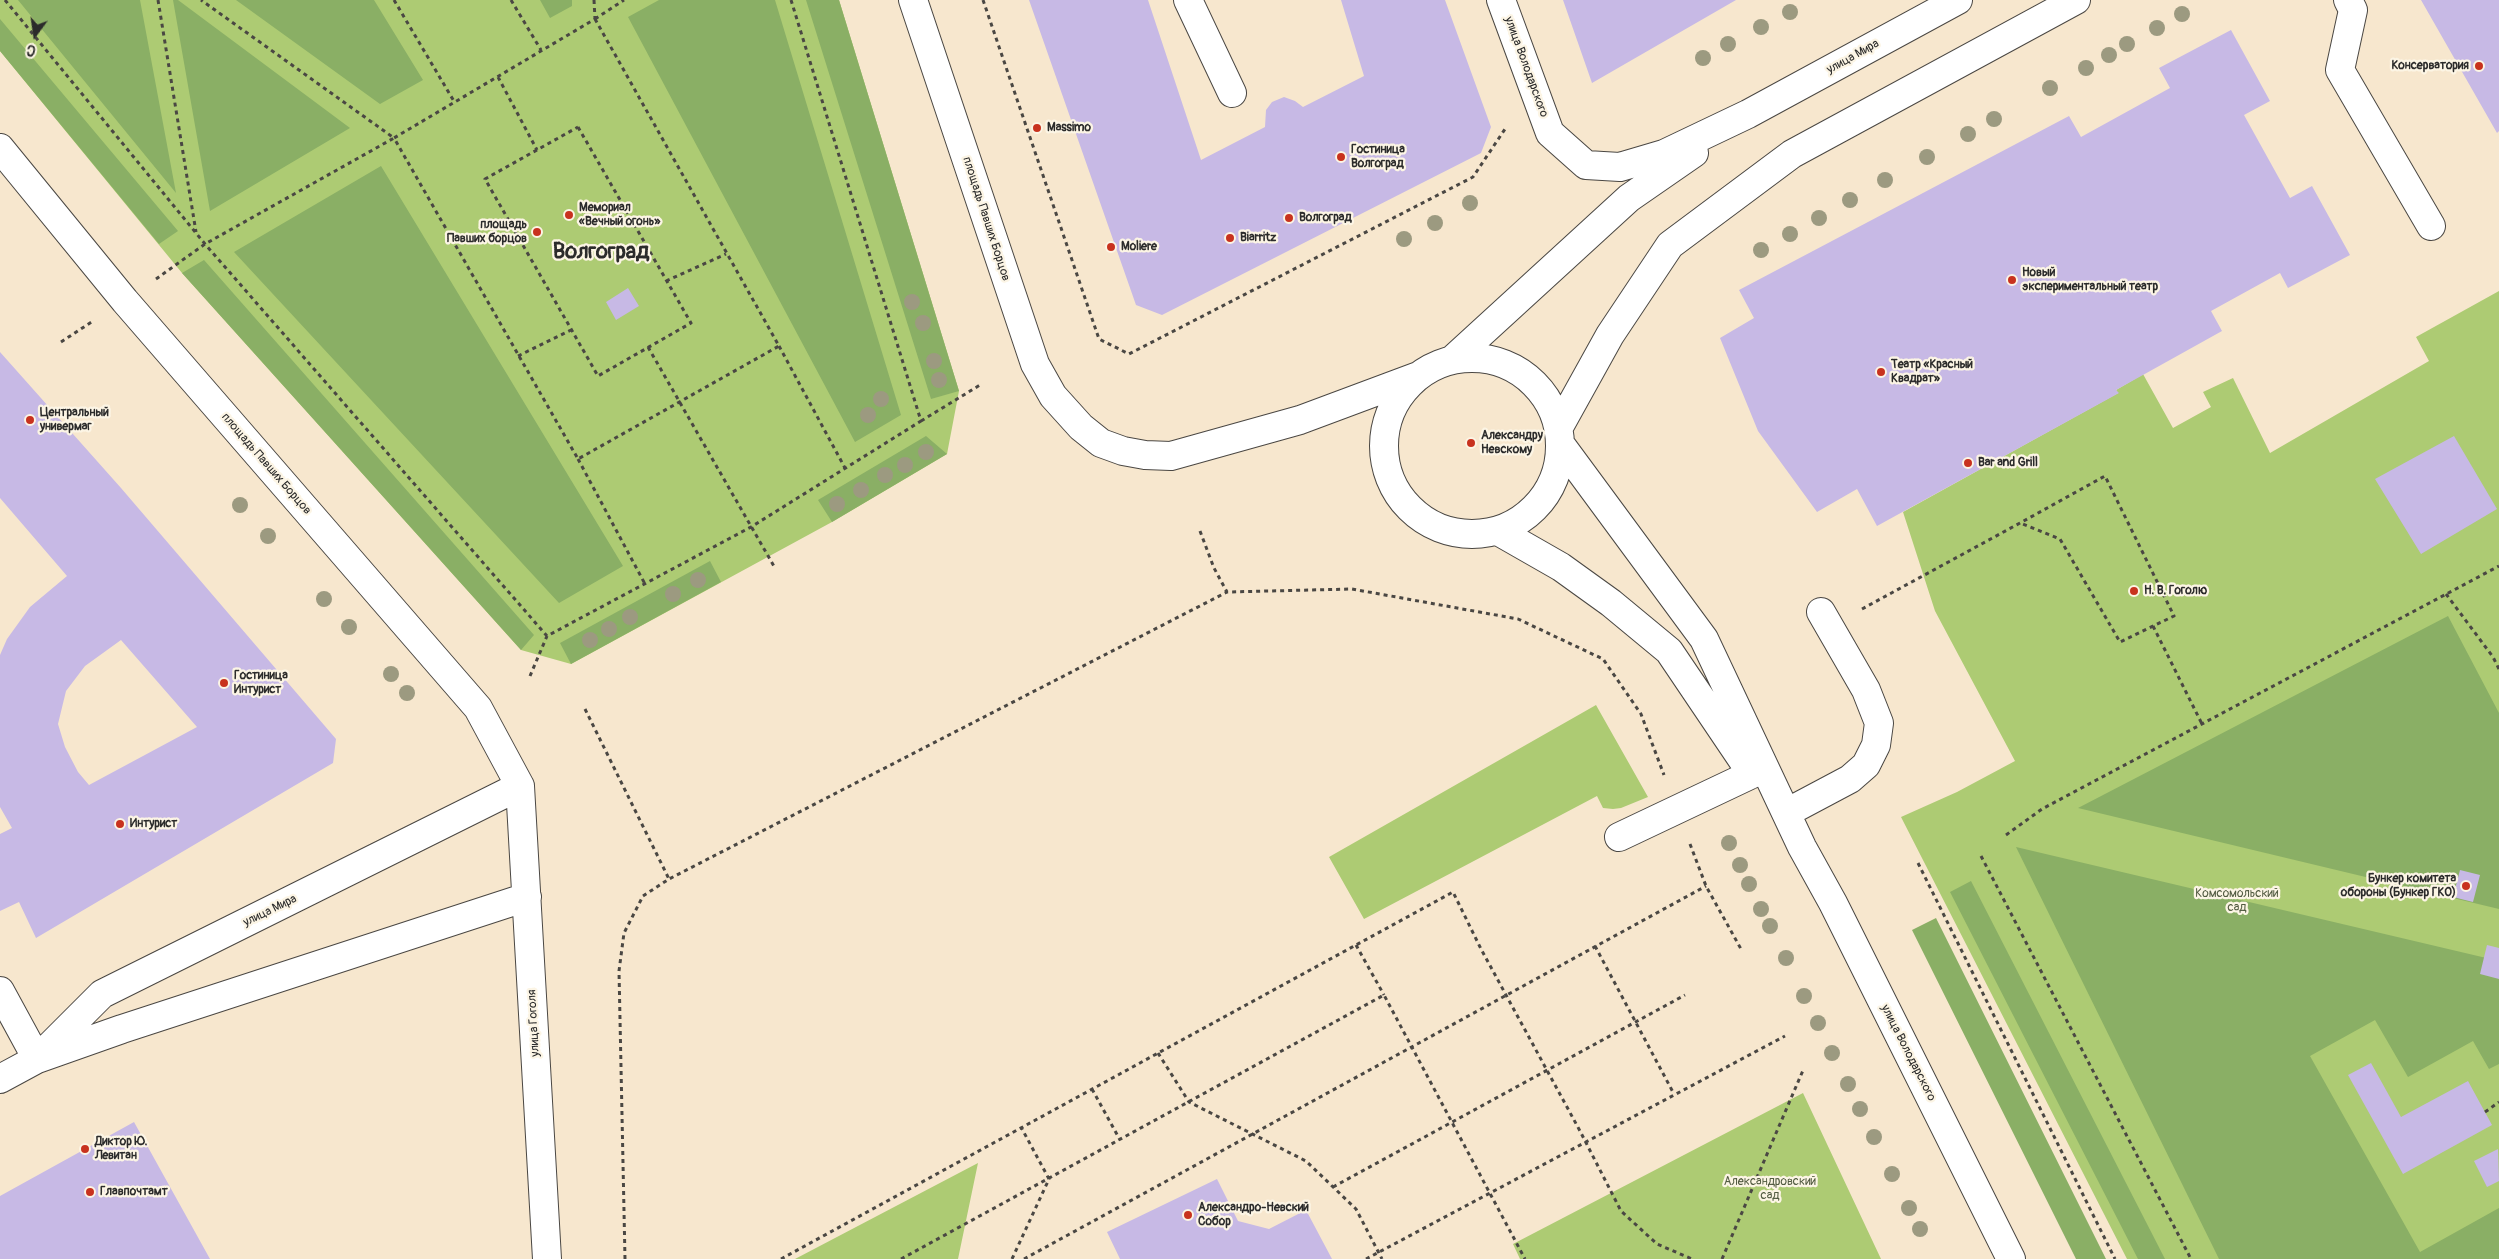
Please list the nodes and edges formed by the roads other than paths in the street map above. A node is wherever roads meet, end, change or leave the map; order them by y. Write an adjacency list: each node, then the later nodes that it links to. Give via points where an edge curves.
1 (913, 0): 12 (street, площадь Павших Борцов, via 1035,364 1053,396 1081,427 1101,443 1123,451 1171,456 1300,420)
2 (1188, 0): 7 (street)
3 (1501, 0): 8 (street, улица Володарского, via 1550,133 1586,165 1620,167 1664,154)
4 (1958, 0): 8 (street, улица Мира)
5 (2076, 0): 13 (street, via 1792,154 1670,245 1610,335)
6 (2348, 0): 10 (street, via 2353,10 2340,70)
7 (1232, 93)
8 (1748, 114): 11 (street, via 1629,198)
9 (0, 148): 17 (street, площадь Павших Борцов, via 125,301 478,708)
10 (2431, 226)
11 (1452, 360): 12 (street); 13 (street, via 1498,361 1519,371 1551,405)
12 (1418, 376): 14 (street, via 1389,413 1384,441 1385,460 1398,495 1425,521 1442,529 1479,535)
13 (1560, 436): 14 (street, via 1559,468 1550,490 1537,508 1519,522); 18 (street, via 1704,639)
14 (1498, 531): 16 (street, via 1561,567 1611,603 1668,651)
15 (1825, 620): 18 (street, via 1866,690 1879,723 1876,745 1866,765 1850,779)
16 (1752, 774): 19 (street); 20 (street)
17 (520, 786): 21 (street, улица Гоголя); 23 (street, улица Мира, via 102,994)
18 (1786, 813): 20 (street)
19 (1619, 837)
20 (1802, 847): 26 (street, улица Володарского)
21 (527, 897): 23 (street, улица Мира); 25 (street, улица Гоголя)
22 (0, 991): 23 (street)
23 (37, 1059): 24 (street, улица Мира)
24 (0, 1079)
25 (547, 1259)
26 (2011, 1259)

